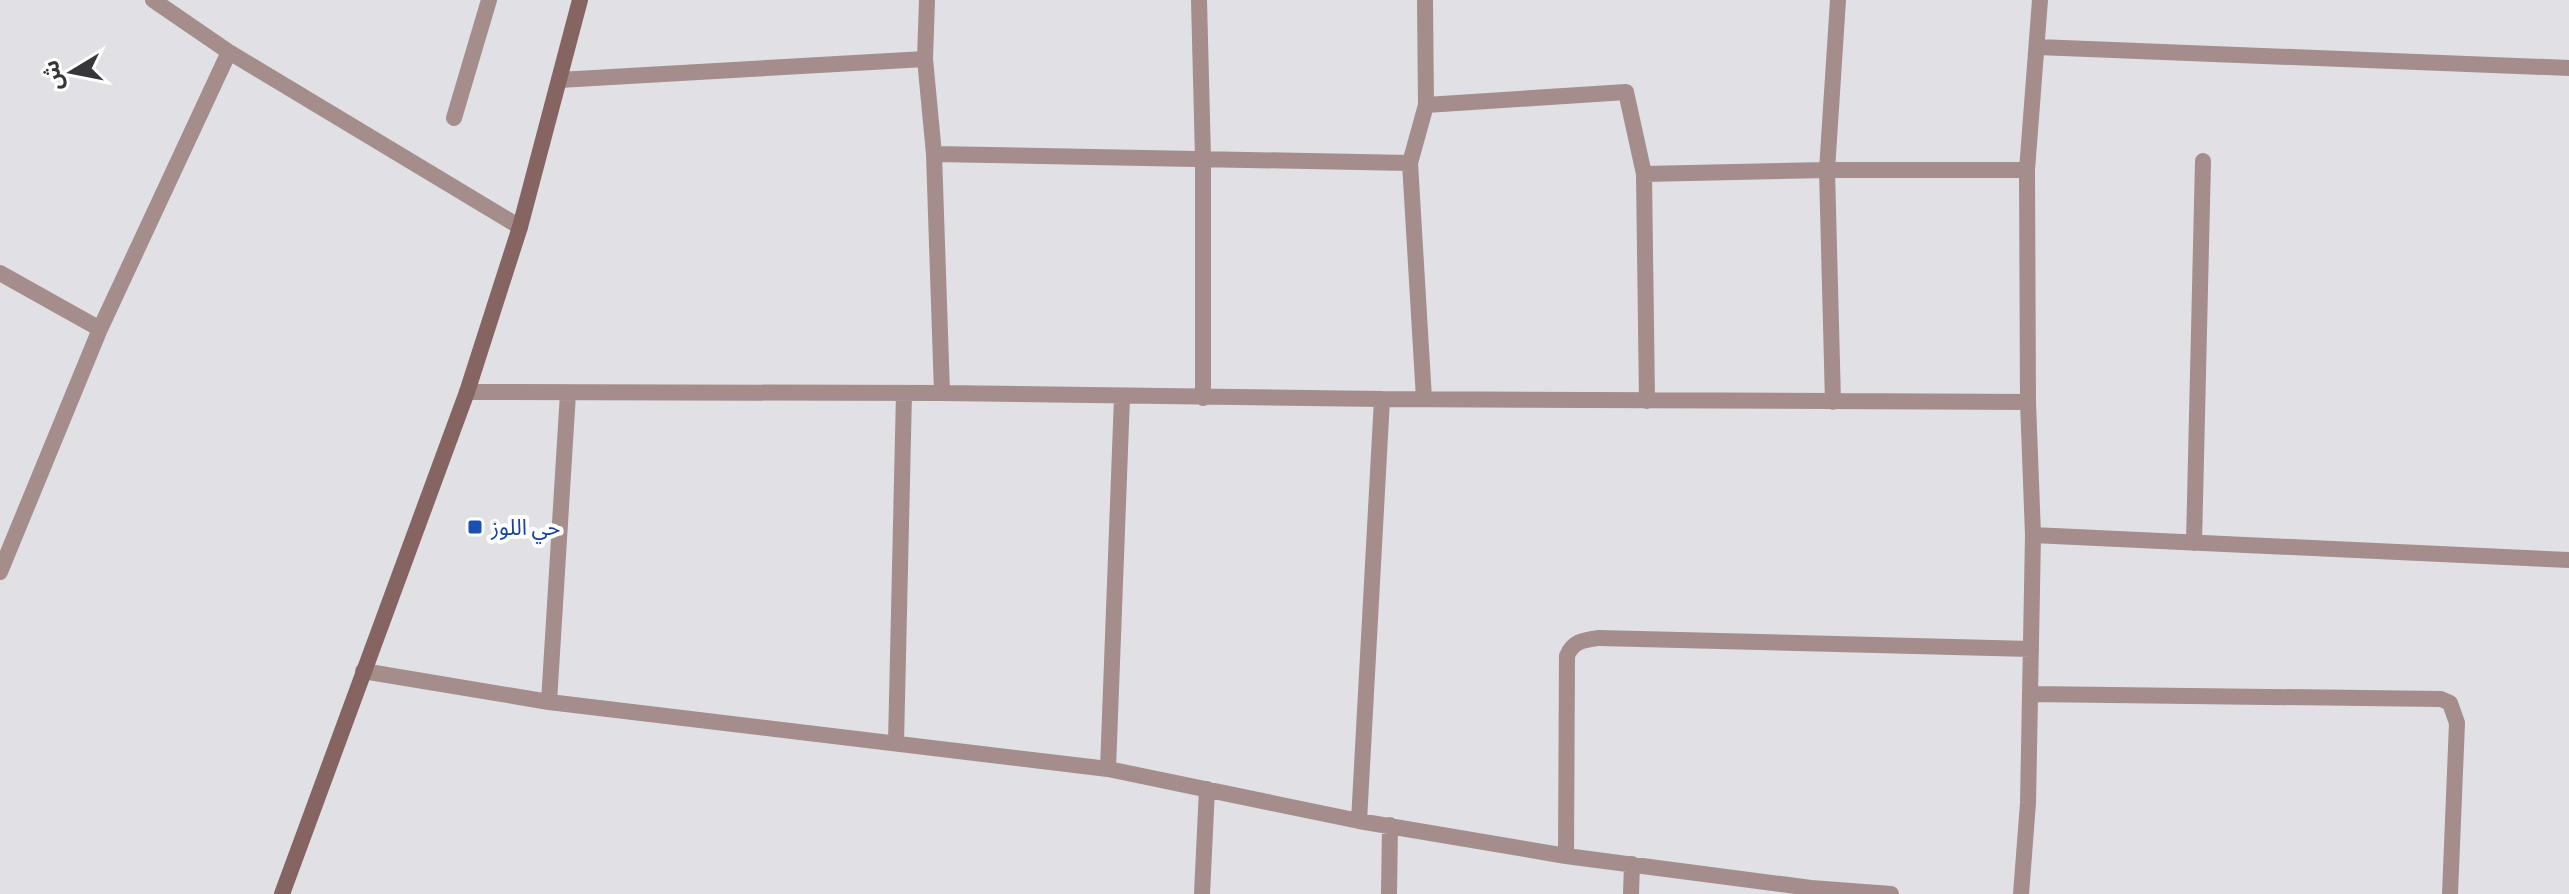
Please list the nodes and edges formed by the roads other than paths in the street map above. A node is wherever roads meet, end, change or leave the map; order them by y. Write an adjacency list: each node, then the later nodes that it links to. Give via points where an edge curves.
1 (153, 0): 10 (street)
2 (489, 0): 15 (street)
3 (580, 0): 13 (street)
4 (927, 0): 11 (street)
5 (1199, 0): 17 (street)
6 (1425, 0): 14 (street)
7 (1838, 0): 20 (street)
8 (2040, 0): 9 (street)
9 (2038, 47): 12 (street); 21 (street)
10 (229, 52): 23 (street); 25 (street)
11 (925, 59): 13 (street); 16 (street)
12 (2569, 68)
13 (559, 80): 23 (street)
14 (1426, 105): 19 (street); 22 (street, via 1626,92)
15 (454, 118)
16 (934, 154): 17 (street); 29 (street)
17 (1203, 158): 19 (street); 31 (street)
18 (2203, 161): 38 (street)
19 (1410, 163): 33 (street)
20 (1827, 170): 21 (street); 22 (street); 35 (street)
21 (2027, 170): 36 (street)
22 (1644, 174): 34 (street)
23 (520, 227): 26 (street)
24 (0, 273): 25 (street)
25 (100, 329): 40 (street)
26 (467, 392): 27 (street); 42 (street)
27 (568, 393): 28 (street); 44 (street)
28 (904, 393): 29 (street); 45 (street)
29 (942, 393): 30 (street)
30 (1122, 397): 31 (street); 46 (street)
31 (1203, 398): 32 (street)
32 (1382, 399): 33 (street); 48 (street)
33 (1424, 399): 34 (street)
34 (1647, 401): 35 (street)
35 (1833, 402): 36 (street)
36 (2028, 402): 37 (street)
37 (2033, 535): 38 (street); 41 (street)
38 (2194, 543): 39 (street)
39 (2569, 560)
40 (0, 572)
41 (2031, 649): 43 (street); 50 (street, via 1580,641 1567,656)
42 (363, 671): 44 (street); 53 (street)
43 (2030, 694): 58 (street); 59 (street, via 2450,703 2457,723)
44 (549, 702): 45 (street)
45 (896, 743): 46 (street)
46 (1108, 769): 47 (street)
47 (1207, 789): 48 (street); 54 (street)
48 (1359, 821): 49 (street)
49 (1390, 825): 50 (street); 55 (street)
50 (1566, 856): 51 (street)
51 (1632, 864): 52 (street); 56 (street)
52 (1811, 891): 57 (street)
53 (282, 894)
54 (1202, 894)
55 (1389, 894)
56 (1631, 894)
57 (1891, 894)
58 (2021, 894)
59 (2450, 894)

